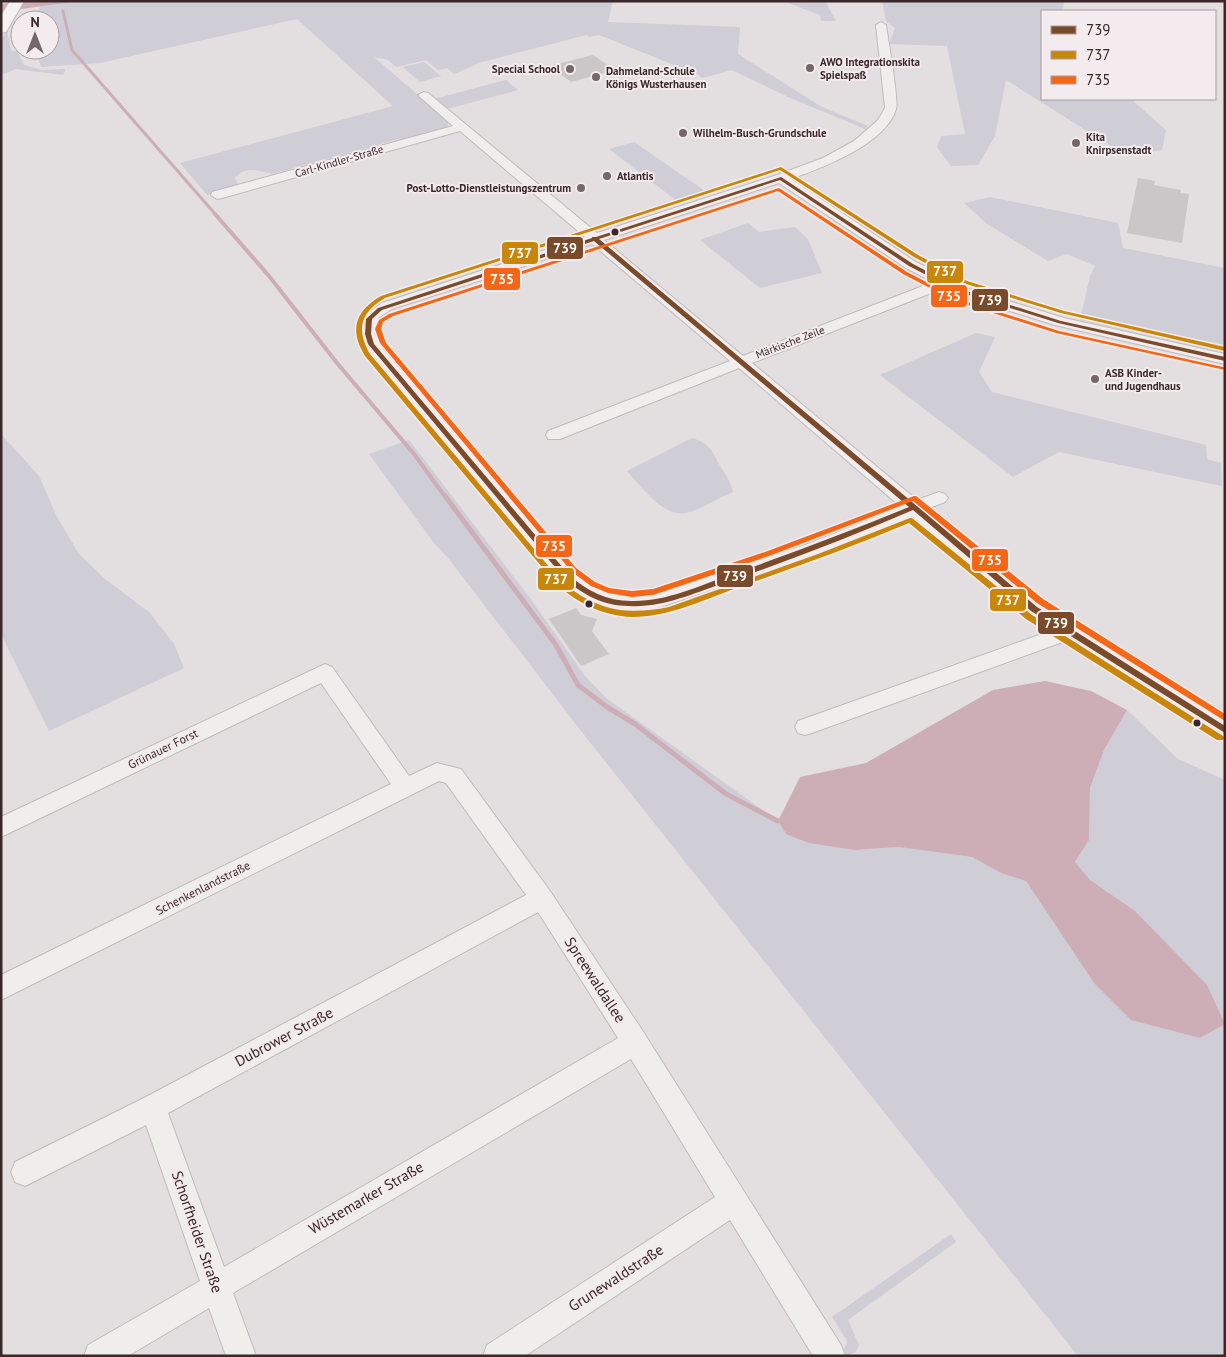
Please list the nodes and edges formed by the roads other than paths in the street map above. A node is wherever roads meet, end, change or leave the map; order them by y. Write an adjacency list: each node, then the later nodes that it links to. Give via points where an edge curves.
1 (16, 1): 2 (main road)
2 (4, 25)
3 (881, 25): 6 (street, via 892,103 889,112 874,130 844,153)
4 (424, 95): 5 (street)
5 (461, 127): 7 (street, Carl-Kindler-Straße); 8 (street)
6 (780, 178): 8 (street); 9 (street)
7 (217, 195)
8 (594, 238): 11 (street); 14 (street, via 387,306 372,314 368,323 374,349 576,585 591,595 612,602 654,602 811,550)
9 (943, 283): 10 (street, via 1060,322); 11 (street, Märkische Zeile)
10 (1225, 359)
11 (740, 362): 12 (street, Märkische Zeile); 14 (street)
12 (554, 435)
13 (939, 498): 14 (street)
14 (912, 508): 15 (street, via 1034,609)
15 (1069, 632): 16 (street); 17 (street)
16 (805, 727)
17 (1225, 730)
18 (406, 788): 19 (street, Grünauer Forst, via 325,672); 20 (street, Spreewaldallee, via 437,772 453,775); 21 (street, Schenkenlandstraße)
19 (1, 828)
20 (542, 898): 22 (street, Spreewaldallee); 23 (street, Dubrower Straße)
21 (1, 988)
22 (635, 1042): 25 (street, Spreewaldallee); 26 (street, Wüstemarker Straße)
23 (153, 1108): 24 (street, Dubrower Straße); 26 (street, Schorfheider Straße)
24 (25, 1172)
25 (734, 1201): 29 (street, Grunewaldstraße); 30 (street, Spreewaldallee)
26 (216, 1285): 27 (street, Wüstemarker Straße); 28 (street, Schorfheider Straße)
27 (99, 1356)
28 (241, 1356)
29 (498, 1356)
30 (830, 1356)

